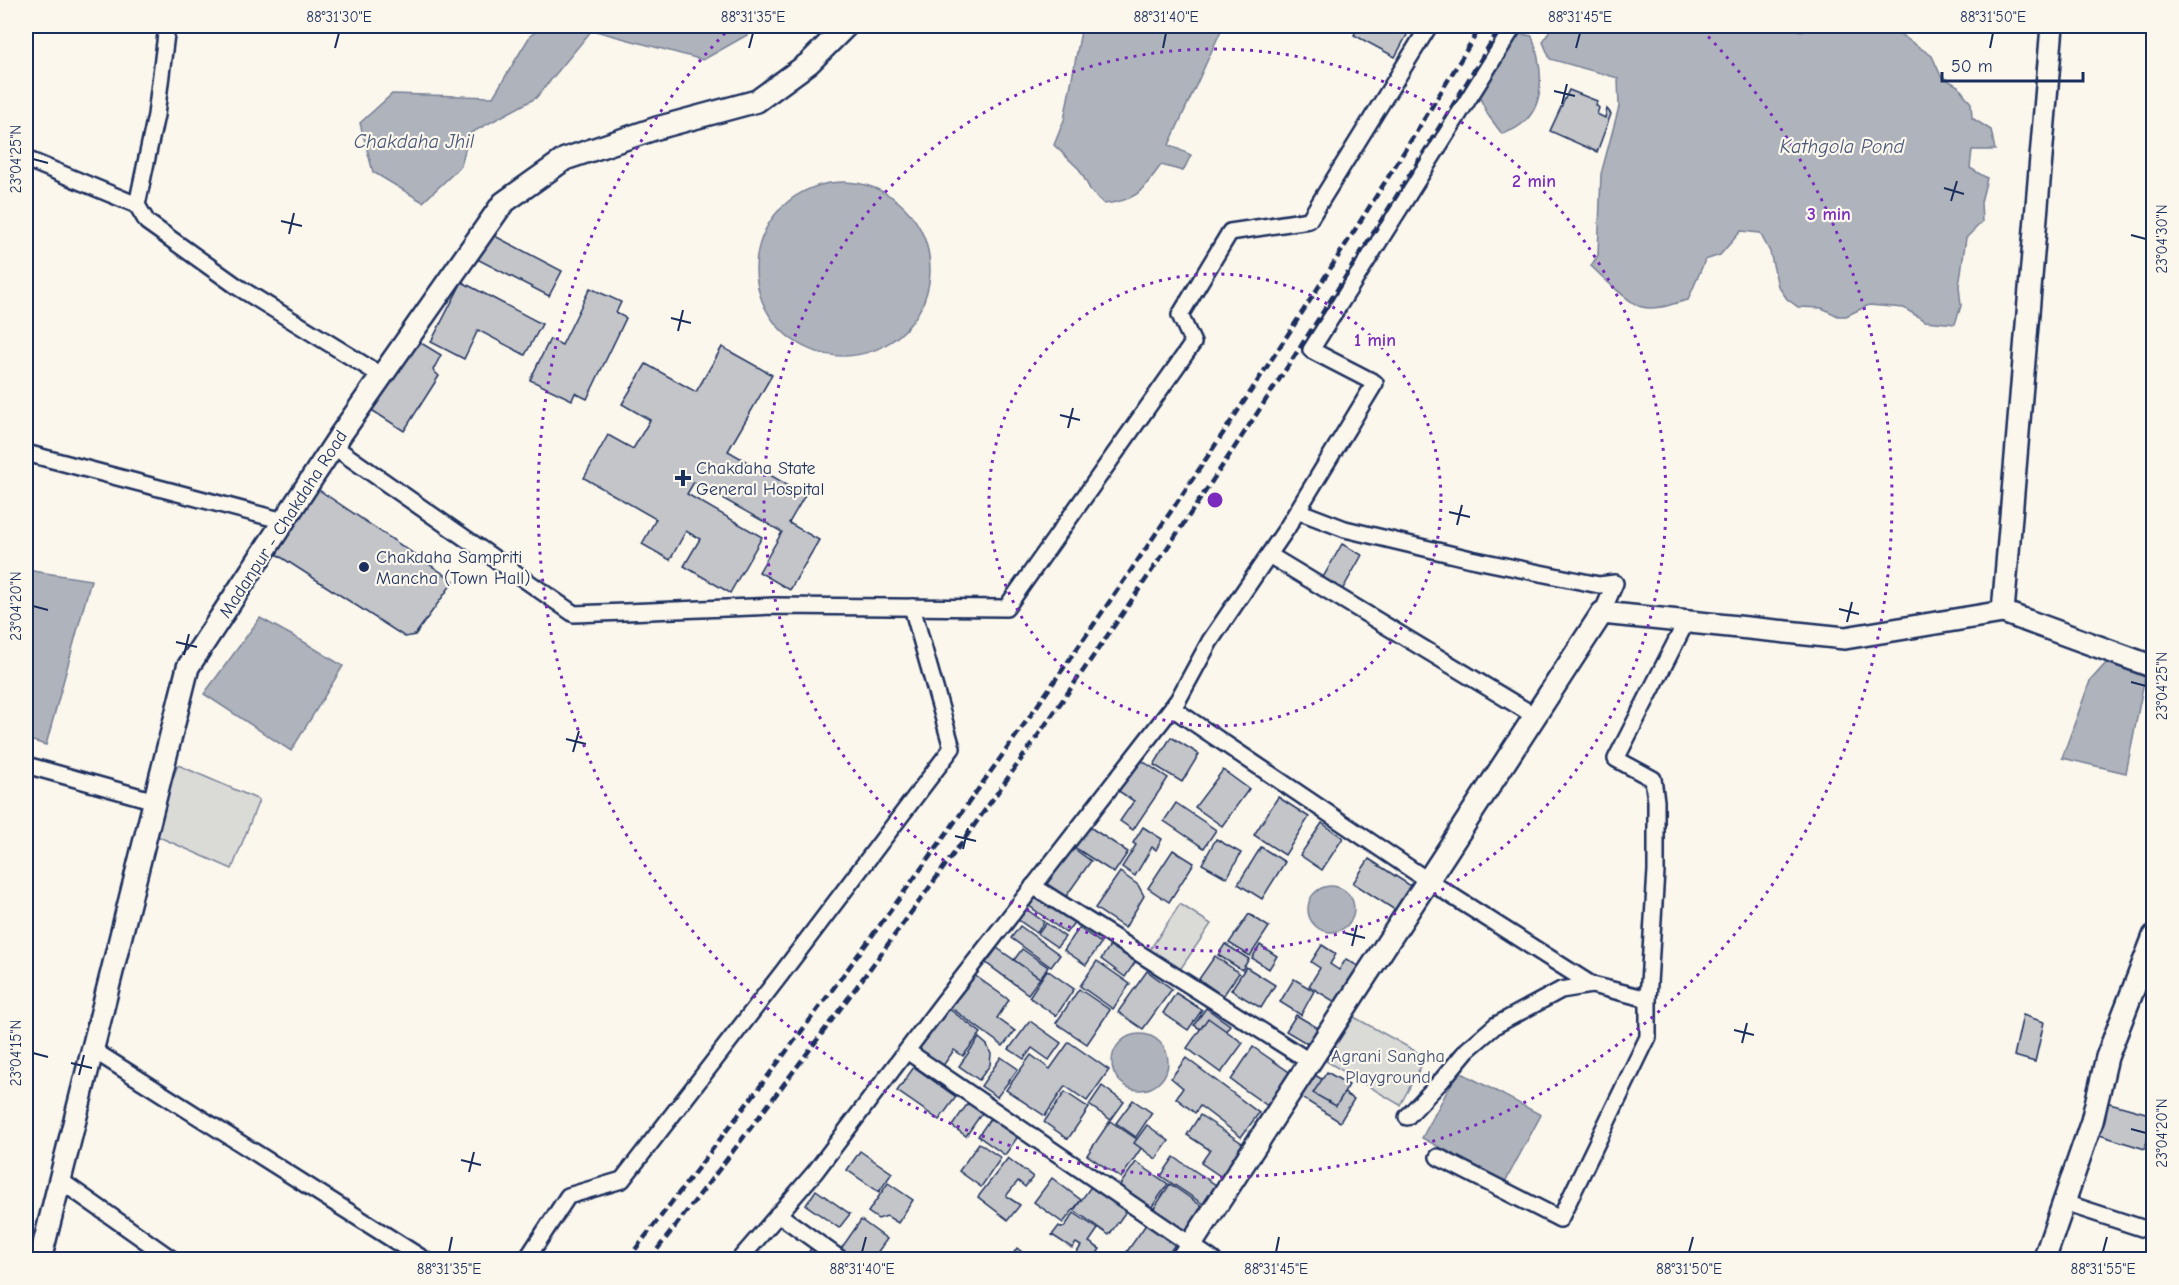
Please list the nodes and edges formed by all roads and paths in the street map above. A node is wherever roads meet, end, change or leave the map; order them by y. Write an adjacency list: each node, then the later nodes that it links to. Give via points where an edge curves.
1 (167, 26): 7 (street, via 156,115)
2 (846, 26): 8 (main road, Madanpur - Chakdaha Road, via 809,63 757,101 564,159 503,203)
3 (1429, 26): 14 (street, via 1310,220 1230,232 1180,315 1193,343 1006,608)
4 (1514, 26): 11 (street, via 1311,350 1374,382)
5 (2052, 26): 15 (main road)
6 (26, 159): 7 (street)
7 (137, 205): 8 (street, via 147,222 238,287)
8 (382, 376): 9 (main road, Madanpur - Chakdaha Road)
9 (333, 446): 12 (main road, Madanpur - Chakdaha Road); 14 (street, via 574,614 775,606)
10 (26, 453): 12 (street)
11 (1298, 511): 13 (street); 16 (street, via 1345,529 1471,560 1599,585 1616,583)
12 (284, 521): 22 (main road, Madanpur - Chakdaha Road, via 188,667)
13 (1269, 555): 19 (street, via 1210,640); 20 (street)
14 (912, 607): 41 (street, via 952,748 622,1180 568,1196 530,1254)
15 (2003, 612): 17 (main road, via 1845,638); 18 (main road)
16 (1602, 613): 17 (main road); 20 (main road)
17 (1686, 622): 27 (street, via 1616,759 1653,779 1656,801)
18 (2154, 667)
19 (1172, 708): 23 (street); 24 (street)
20 (1535, 716): 23 (main road)
21 (26, 765): 22 (street)
22 (155, 801): 28 (main road, Madanpur - Chakdaha Road)
23 (1427, 880): 26 (street); 30 (main road)
24 (1033, 886): 29 (street); 30 (street)
25 (2154, 936): 34 (main road, via 2107,1057 2092,1121)
26 (1592, 984): 27 (street); 31 (street, via 1561,990 1496,1025 1467,1050)
27 (1648, 999): 32 (street, via 1648,1036 1560,1219)
28 (93, 1050): 33 (main road, Madanpur - Chakdaha Road); 40 (street)
29 (907, 1051): 35 (street); 37 (street)
30 (1309, 1061): 37 (main road)
31 (1407, 1117)
32 (1438, 1156)
33 (61, 1181): 38 (main road, Madanpur - Chakdaha Road); 39 (street)
34 (2062, 1202): 36 (street); 45 (main road)
35 (778, 1214): 42 (street); 43 (street)
36 (2154, 1232)
37 (1186, 1252): 44 (street)
38 (40, 1260)
39 (173, 1260)
40 (425, 1260)
41 (532, 1260)
42 (739, 1260)
43 (842, 1260)
44 (1213, 1260)
45 (2044, 1260)

